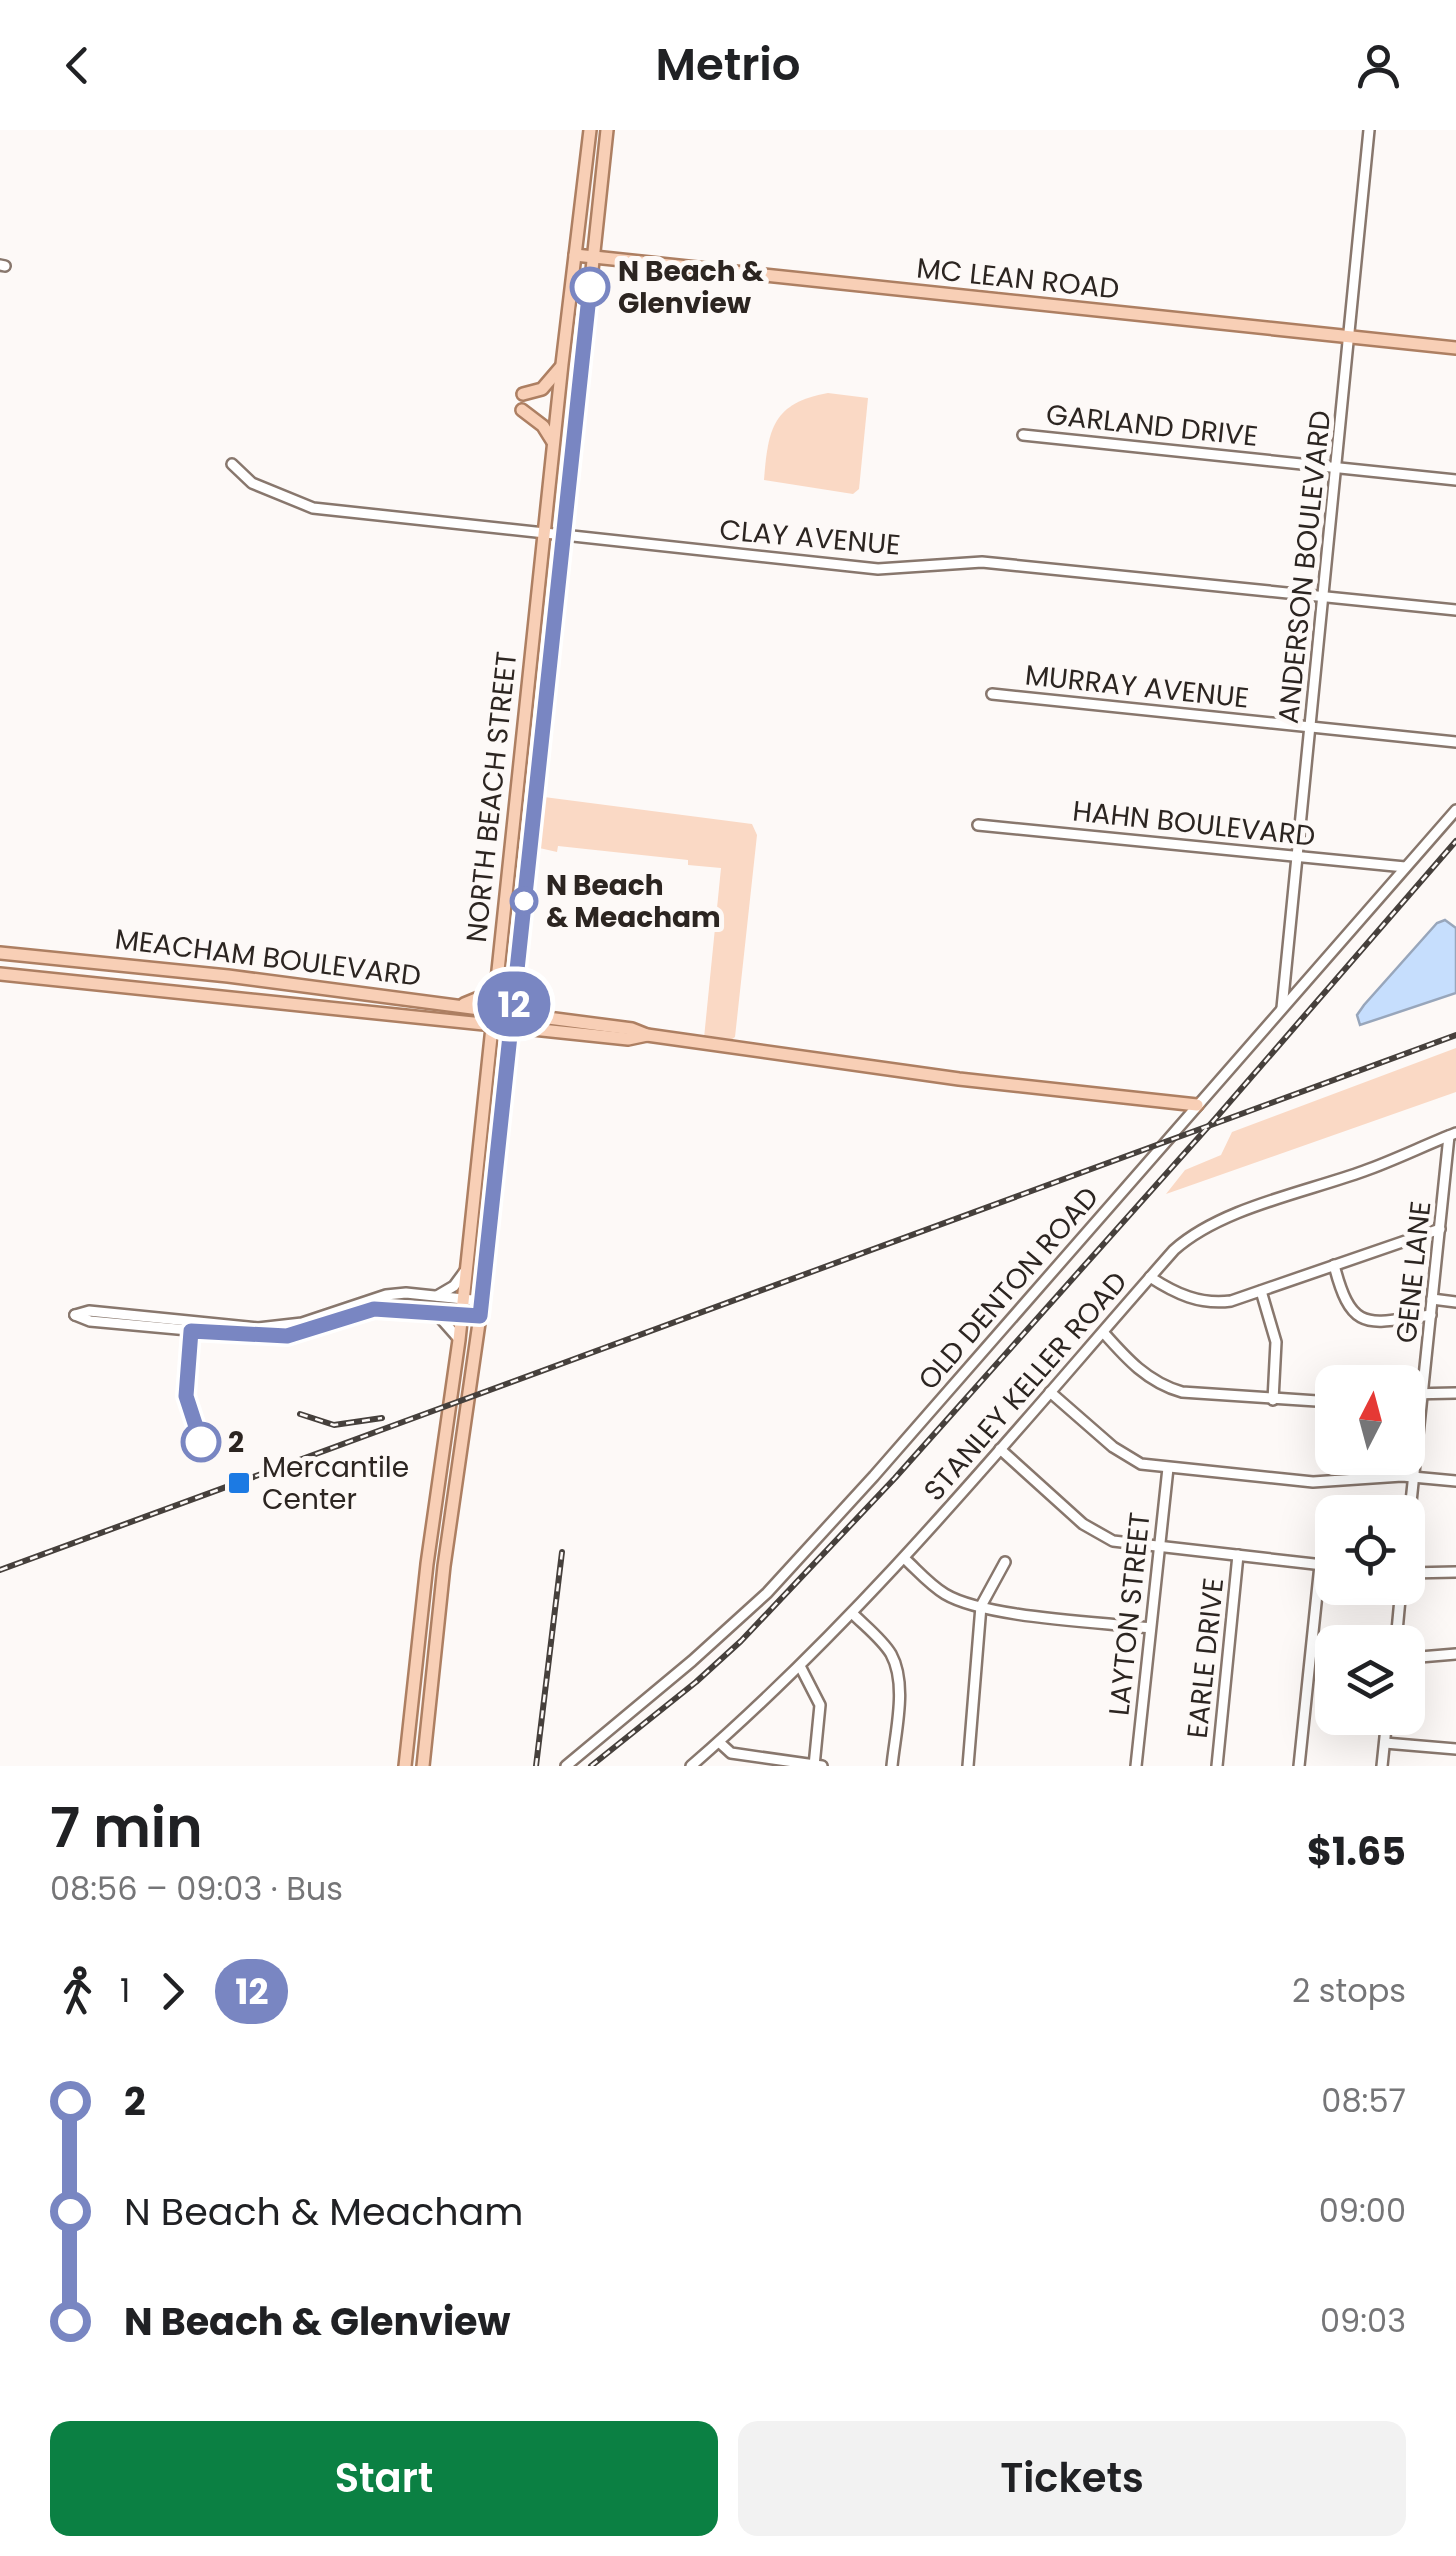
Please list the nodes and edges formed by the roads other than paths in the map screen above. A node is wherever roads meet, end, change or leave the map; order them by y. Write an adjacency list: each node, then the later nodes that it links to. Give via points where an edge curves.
1 (590, 130): 4 (main road, NORTH BEACH STREET)
2 (607, 130): 5 (main road, NORTH BEACH STREET)
3 (1369, 130): 6 (street, ANDERSON BOULEVARD)
4 (574, 255): 5 (main road, MC LEAN ROAD); 8 (main road, NORTH BEACH STREET)
5 (593, 257): 6 (main road, MC LEAN ROAD); 17 (main road, NORTH BEACH STREET)
6 (1349, 335): 7 (main road, MC LEAN ROAD); 14 (street, ANDERSON BOULEVARD)
7 (1456, 348)
8 (562, 364): 9 (main road, NORTH BEACH STREET); 9 (main road, via 542,389 523,394)
9 (558, 399): 10 (main road, NORTH BEACH STREET)
10 (556, 415): 12 (main road, NORTH BEACH STREET); 12 (main road, via 522,410)
11 (1023, 434): 14 (street, GARLAND DRIVE)
12 (554, 444): 16 (main road, NORTH BEACH STREET)
13 (232, 464): 16 (street, CLAY AVENUE, via 252,483 314,508)
14 (1337, 466): 15 (street, GARLAND DRIVE); 18 (street, ANDERSON BOULEVARD)
15 (1456, 480)
16 (544, 534): 17 (street, CLAY AVENUE); 25 (main road, NORTH BEACH STREET)
17 (563, 536): 18 (street, CLAY AVENUE, via 878,569 982,562); 26 (main road, NORTH BEACH STREET)
18 (1323, 596): 19 (street, CLAY AVENUE); 21 (street, ANDERSON BOULEVARD)
19 (1456, 610)
20 (992, 694): 21 (street, MURRAY AVENUE)
21 (1310, 726): 22 (street, MURRAY AVENUE); 27 (street, ANDERSON BOULEVARD)
22 (1456, 742)
23 (1456, 810): 28 (street, OLD DENTON ROAD)
24 (978, 825): 27 (street, HAHN BOULEVARD)
25 (511, 852): 26 (main road); 31 (main road, NORTH BEACH STREET)
26 (529, 854): 37 (main road, NORTH BEACH STREET)
27 (1297, 855): 28 (street, HAHN BOULEVARD); 35 (street, ANDERSON BOULEVARD)
28 (1405, 867): 35 (street, OLD DENTON ROAD)
29 (0, 953): 30 (main road, MEACHAM BOULEVARD)
30 (105, 964): 33 (main road); 34 (main road, MEACHAM BOULEVARD)
31 (498, 970): 34 (main road, via 482,997); 36 (main road, NORTH BEACH STREET)
32 (0, 974): 33 (main road, MEACHAM BOULEVARD)
33 (103, 986): 38 (main road, MEACHAM BOULEVARD)
34 (462, 1005): 36 (main road, MEACHAM BOULEVARD)
35 (1282, 1008): 43 (street, OLD DENTON ROAD)
36 (493, 1009): 37 (main road, MEACHAM BOULEVARD); 39 (main road, NORTH BEACH STREET)
37 (514, 1012): 40 (main road, NORTH BEACH STREET); 41 (main road, MEACHAM BOULEVARD)
38 (460, 1024): 39 (main road, MEACHAM BOULEVARD); 42 (main road, via 479,1036)
39 (491, 1027): 40 (main road, MEACHAM BOULEVARD); 42 (main road, NORTH BEACH STREET)
40 (512, 1029): 41 (main road, MEACHAM BOULEVARD); 46 (main road, NORTH BEACH STREET)
41 (647, 1036): 43 (main road, MEACHAM BOULEVARD)
42 (489, 1057): 45 (main road, NORTH BEACH STREET)
43 (1197, 1106): 105 (street, OLD DENTON ROAD, via 767,1593)
44 (1452, 1134): 47 (street, GENE LANE); 54 (street, STANLEY KELLER ROAD, via 1203,1228)
45 (478, 1164): 46 (main road); 48 (main road, NORTH BEACH STREET)
46 (497, 1165): 50 (main road, NORTH BEACH STREET)
47 (1442, 1211): 49 (street); 51 (street, GENE LANE)
48 (472, 1212): 50 (main road); 53 (main road, NORTH BEACH STREET)
49 (1456, 1212)
50 (492, 1214): 59 (main road, NORTH BEACH STREET)
51 (1440, 1229): 52 (street); 58 (street, GENE LANE)
52 (1334, 1266): 55 (street); 63 (street, via 1343,1298 1360,1317 1377,1322)
53 (466, 1268): 56 (street); 57 (main road, NORTH BEACH STREET)
54 (1150, 1277): 55 (street, via 1204,1302); 65 (street, STANLEY KELLER ROAD)
55 (1261, 1291): 71 (street, via 1276,1342)
56 (437, 1296): 57 (street); 61 (street, via 386,1294 302,1322 258,1328 75,1315 265,1337 374,1309)
57 (464, 1299): 59 (street); 62 (main road, NORTH BEACH STREET)
58 (1432, 1299): 60 (street); 63 (street, GENE LANE)
59 (482, 1301): 64 (main road, NORTH BEACH STREET)
60 (1456, 1302)
61 (434, 1311): 62 (street); 66 (street)
62 (462, 1314): 64 (street); 66 (main road, NORTH BEACH STREET)
63 (1431, 1315): 67 (street, GENE LANE)
64 (480, 1316): 85 (main road, NORTH BEACH STREET)
65 (1102, 1332): 68 (street, STANLEY KELLER ROAD); 71 (street, via 1164,1387)
66 (460, 1340): 83 (main road, NORTH BEACH STREET)
67 (1425, 1366)
68 (1050, 1392): 73 (street, STANLEY KELLER ROAD); 74 (street, via 1134,1462)
69 (1425, 1392): 70 (street)
70 (1456, 1393)
71 (1273, 1400): 72 (street)
72 (1315, 1401)
73 (1000, 1449): 79 (street, via 1094,1532 1113,1542); 81 (street, STANLEY KELLER ROAD)
74 (1168, 1468): 76 (street, via 1314,1482); 79 (street, LAYTON STREET)
75 (1413, 1475): 76 (street, GENE LANE)
76 (1413, 1478): 77 (street); 78 (street, GENE LANE)
77 (1456, 1481)
78 (1411, 1495)
79 (1159, 1548): 80 (street); 91 (street, LAYTON STREET)
80 (1238, 1555): 84 (street); 111 (street, EARLE DRIVE)
81 (904, 1559): 89 (street, via 944,1594); 90 (street, STANLEY KELLER ROAD)
82 (1005, 1562): 89 (street)
83 (426, 1564): 85 (main road); 95 (main road, NORTH BEACH STREET)
84 (1315, 1564)
85 (444, 1566): 96 (main road, NORTH BEACH STREET)
86 (1425, 1572): 87 (street)
87 (1456, 1572)
88 (1316, 1605): 112 (street)
89 (981, 1606): 91 (street); 109 (street)
90 (852, 1613): 94 (street, STANLEY KELLER ROAD); 108 (street, via 890,1653 898,1678)
91 (1150, 1628): 110 (street, LAYTON STREET)
92 (1456, 1654): 93 (street)
93 (1425, 1657)
94 (800, 1666): 98 (street, STANLEY KELLER ROAD); 102 (street, via 820,1705)
95 (413, 1691): 96 (main road); 103 (main road, NORTH BEACH STREET)
96 (430, 1692): 104 (main road, NORTH BEACH STREET)
97 (1386, 1735): 99 (street)
98 (719, 1742): 101 (street); 106 (street, STANLEY KELLER ROAD)
99 (1385, 1743): 100 (street); 113 (street)
100 (1456, 1749)
101 (731, 1753): 102 (street); 107 (street)
102 (817, 1765)
103 (405, 1766)
104 (423, 1766)
105 (566, 1766)
106 (691, 1766)
107 (736, 1766)
108 (892, 1766)
109 (968, 1766)
110 (1136, 1766)
111 (1217, 1766)
112 (1299, 1766)
113 (1382, 1766)

